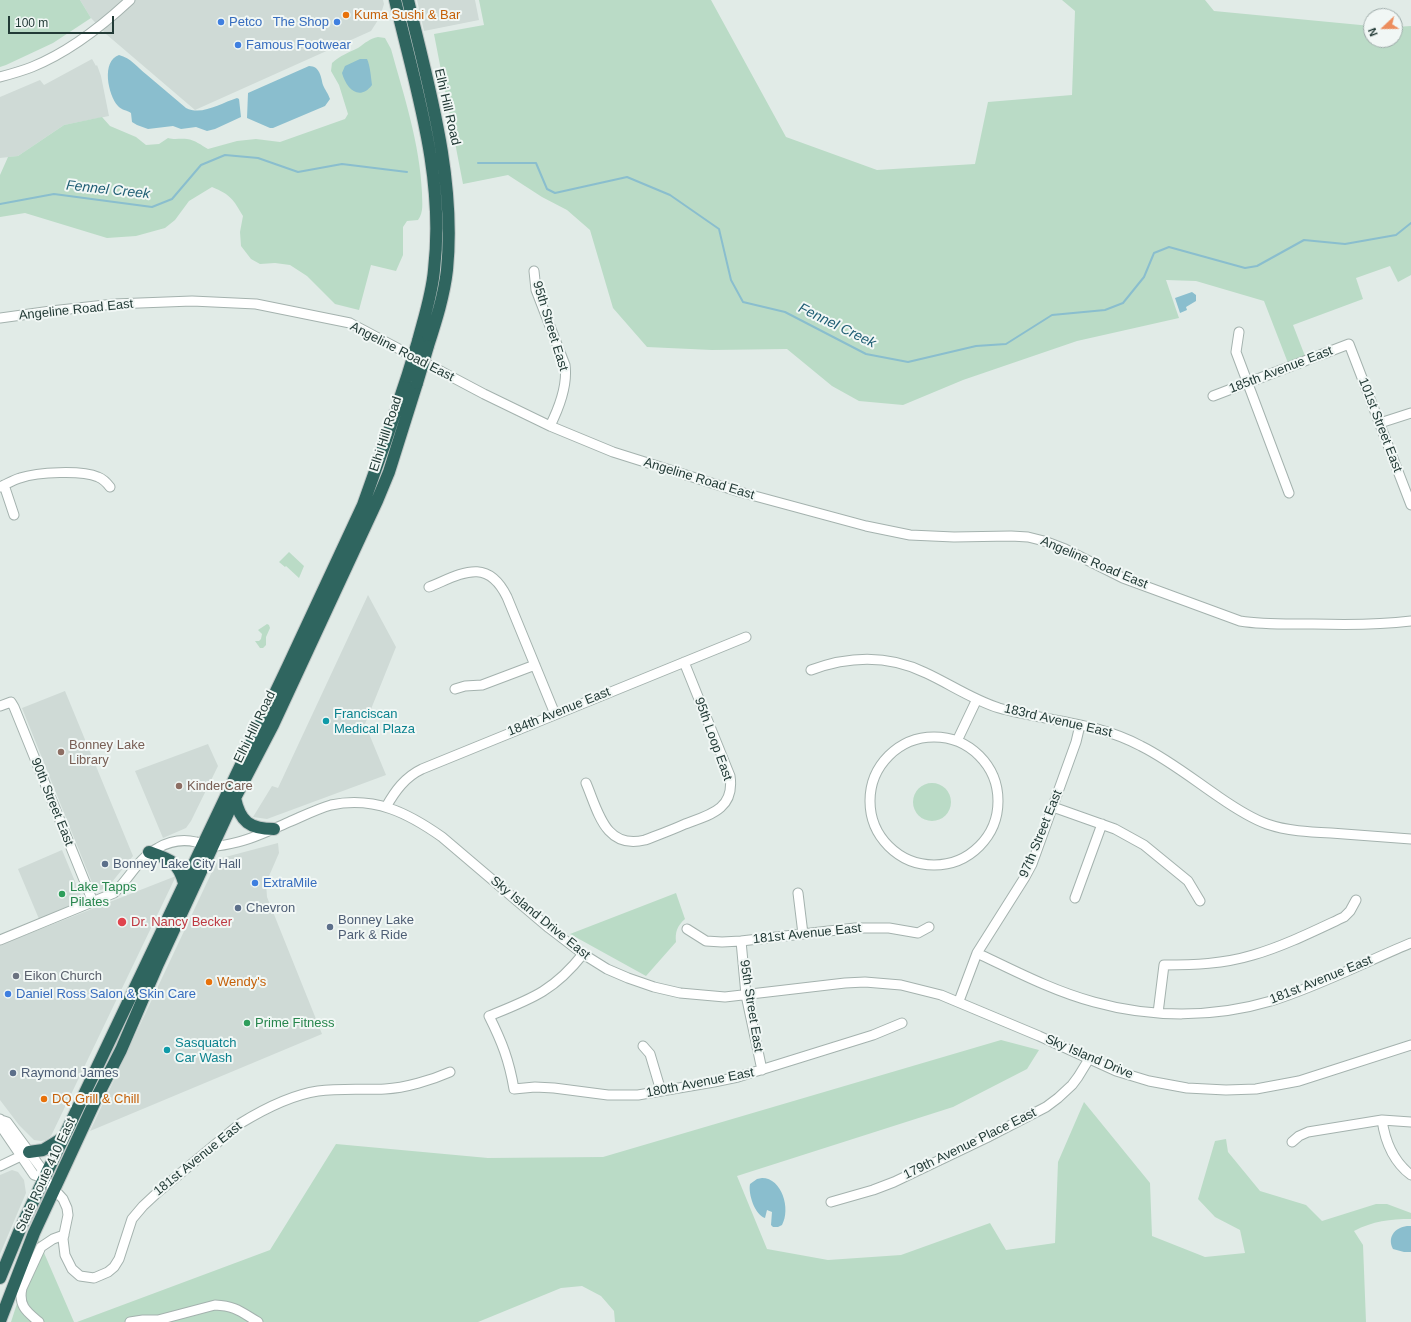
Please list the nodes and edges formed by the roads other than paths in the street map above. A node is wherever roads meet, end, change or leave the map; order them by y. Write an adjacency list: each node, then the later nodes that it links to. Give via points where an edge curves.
1 (130, 0): 4 (street, via 110,19 75,44 32,67)
2 (395, 0): 8 (highway, Elhi Hill Road, via 434,169 437,199 434,270)
3 (408, 0): 8 (highway, Elhi Hill Road, via 442,148 448,202 446,270 439,309)
4 (0, 78)
5 (534, 271): 15 (street, 95th Street East, via 536,290 566,372 560,400)
6 (0, 318): 15 (street, Angeline Road East, via 114,304 192,301 270,306 350,323)
7 (1239, 332): 11 (street, via 1236,352)
8 (423, 344): 10 (highway, Elhi Hill Road, bridge)
9 (1349, 344): 11 (street, 185th Avenue East); 14 (street, 101st Street East)
10 (412, 380): 34 (highway, Elhi Hill Road, via 388,472 377,501 273,725); 40 (highway, Elhi Hill Road, via 363,505)
11 (1247, 383): 12 (street, 185th Avenue East); 18 (street)
12 (1214, 396)
13 (1411, 413): 14 (street)
14 (1380, 423): 19 (street, 101st Street East)
15 (550, 426): 22 (street, Angeline Road East, via 613,452 740,492 866,526 910,535 1001,535 1044,541 1123,578 1240,621 1280,624)
16 (2, 486): 17 (street, via 32,475 58,473 97,476); 20 (street)
17 (110, 487)
18 (1289, 493)
19 (1411, 505)
20 (14, 515)
21 (429, 587): 25 (street, via 472,571 484,572 495,578 503,588)
22 (1411, 622)
23 (746, 637): 24 (street, 184th Avenue East)
24 (684, 662): 30 (street, 184th Avenue East); 33 (street, 95th Loop East, via 730,776 731,787 724,804 713,813 645,840 626,842 614,836 604,826)
25 (535, 665): 27 (street, via 482,685); 30 (street)
26 (811, 670): 28 (street, 183rd Avenue East, via 850,660 884,660 914,668)
27 (455, 689)
28 (977, 699): 31 (street, 183rd Avenue East, via 1014,712); 32 (street)
29 (0, 706): 47 (street, 90th Street East, via 11,702)
30 (555, 714): 36 (street, 184th Avenue East, via 413,773 394,793)
31 (1080, 725): 35 (street, 97th Street East); 39 (street, 183rd Avenue East, via 1108,732 1142,746 1239,811 1268,824 1298,831)
32 (958, 741): 32 (street, via 938,736 909,741 887,756 880,764 872,782 869,804 878,833 889,847 912,861 933,865 959,860 977,849 992,828 998,803 993,776 984,760)
33 (586, 783)
34 (235, 798): 38 (highway, via 240,815 248,824 262,829); 40 (highway, Elhi Hill Road)
35 (1053, 806): 37 (street); 54 (street, 97th Street East, via 1032,864)
36 (386, 807): 38 (street, Sky Island Drive East, via 368,803 331,805); 55 (street, Sky Island Drive East, via 404,813 442,837)
37 (1102, 824): 44 (street); 46 (street, via 1144,844 1188,881)
38 (274, 829): 40 (street, Sky Island Drive East, via 239,842)
39 (1411, 839)
40 (208, 845): 41 (street, Sky Island Drive East, via 192,841 173,842); 42 (highway, State Route 410 East); 75 (highway, State Route 410 East, via 121,1050)
41 (149, 852): 42 (highway, via 174,862); 47 (street, via 122,886 114,893)
42 (184, 883): 69 (highway, State Route 410 East)
43 (798, 893): 50 (street)
44 (1075, 898)
45 (1356, 900): 58 (street, via 1344,917 1269,950 1234,960 1164,965)
46 (1200, 901)
47 (93, 902): 51 (street)
48 (929, 927): 50 (street, 181st Avenue East, via 918,933 872,928)
49 (687, 929): 52 (street, 181st Avenue East, via 706,941)
50 (803, 934): 52 (street, 181st Avenue East)
51 (0, 940)
52 (741, 941): 56 (street, 95th Street East)
53 (1411, 943): 58 (street, 181st Avenue East, via 1270,1001 1225,1011)
54 (977, 953): 57 (street, 97th Street East); 58 (street, 181st Avenue East, via 1072,996 1119,1008)
55 (583, 954): 56 (street, Sky Island Drive East, via 607,969 654,987 697,995); 65 (street, 180th Avenue East, via 566,975 543,992 528,1001 489,1016 505,1049 514,1089 554,1088 622,1096)
56 (746, 995): 57 (street, Sky Island Drive East, via 865,982 921,989); 63 (street, 95th Street East)
57 (958, 1001): 62 (street, Sky Island Drive)
58 (1158, 1013)
59 (902, 1022): 63 (street, 180th Avenue East, via 873,1035)
60 (1411, 1045): 62 (street, Sky Island Drive, via 1299,1081 1256,1089 1187,1088 1149,1081)
61 (643, 1046): 65 (street, via 650,1054)
62 (1089, 1059): 76 (street, 179th Avenue Place East, via 1072,1086 1046,1107 894,1182)
63 (762, 1070): 65 (street, 180th Avenue East)
64 (450, 1072): 77 (street, 181st Avenue East, via 397,1088 317,1091 276,1104 254,1115 140,1209 129,1225 119,1259 114,1267 94,1278 80,1276 72,1269 65,1255)
65 (661, 1091)
66 (0, 1119): 71 (street, 181st Avenue East, via 7,1122)
67 (1382, 1120): 68 (street); 70 (street, via 1308,1132); 73 (street, via 1389,1148)
68 (1411, 1122)
69 (62, 1138): 71 (highway, via 44,1150); 74 (highway, State Route 410 East)
70 (1292, 1142)
71 (25, 1154): 72 (street); 74 (street, 181st Avenue East, via 41,1168)
72 (0, 1166)
73 (1411, 1175)
74 (44, 1178): 75 (street, 181st Avenue East); 78 (highway, State Route 410 East)
75 (55, 1190): 77 (street, 181st Avenue East, via 67,1208); 79 (highway, State Route 410 East, via 34,1233)
76 (831, 1202)
77 (64, 1234): 80 (street, via 41,1247 20,1295 26,1311)
78 (0, 1278)
79 (0, 1321)
80 (40, 1322)
81 (130, 1322): 82 (street, via 158,1320 215,1305 237,1308)
82 (258, 1322)

